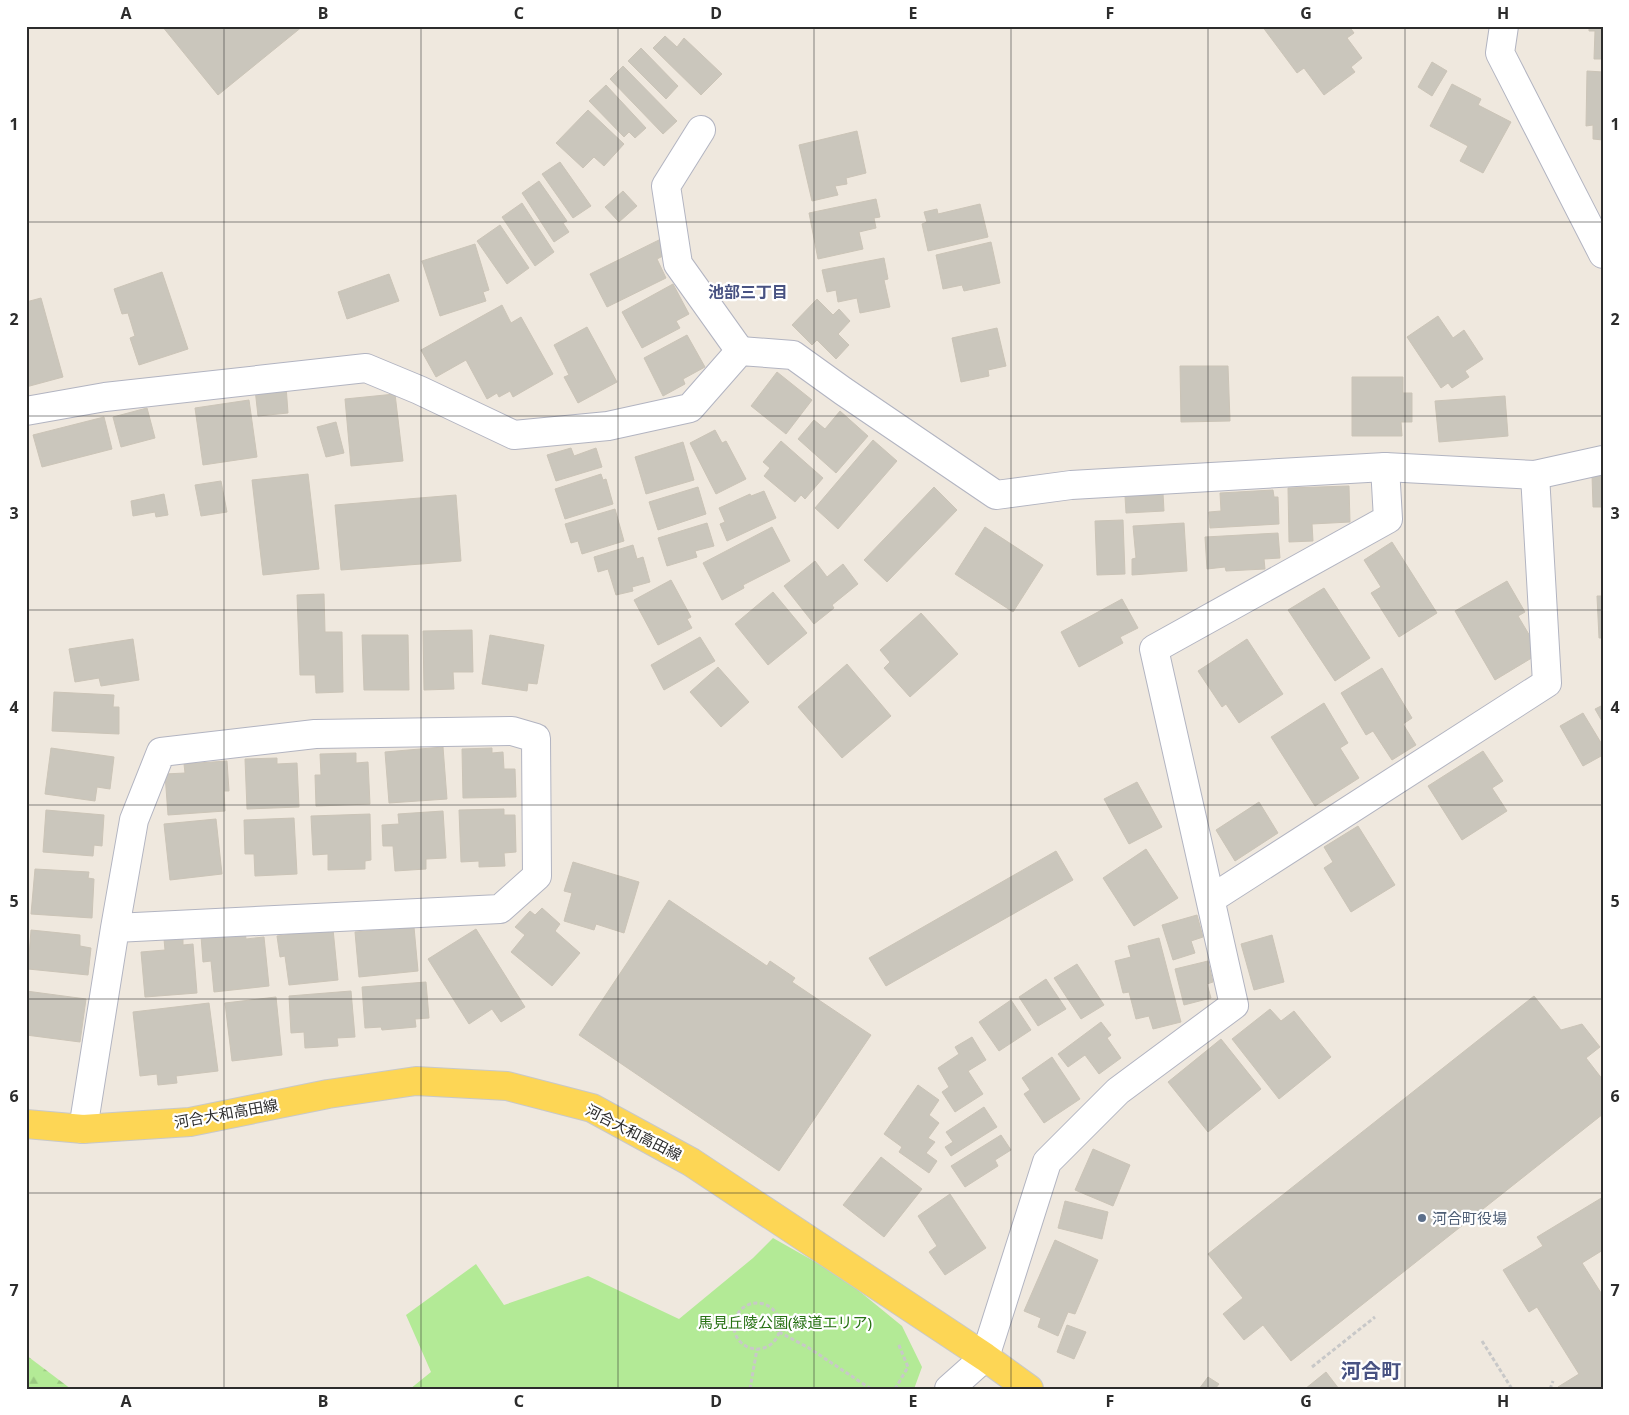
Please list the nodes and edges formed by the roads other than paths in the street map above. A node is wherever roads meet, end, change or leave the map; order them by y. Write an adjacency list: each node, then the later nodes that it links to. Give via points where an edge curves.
1 (1504, 26): 3 (street, via 1500,53)
2 (701, 130): 4 (street, via 666,186 678,264)
3 (1603, 254)
4 (740, 351): 5 (street, via 690,408 608,426 514,435 366,368 105,397); 7 (street, via 793,355 996,495 1071,485)
5 (26, 411)
6 (1603, 460): 8 (street)
7 (1385, 467): 8 (street); 9 (street, via 1388,519 1154,649)
8 (1535, 475): 9 (street, via 1547,683)
9 (1211, 899): 13 (street, via 1234,1005 1118,1091 1047,1162)
10 (115, 928): 10 (street, via 500,910 537,876 536,738 512,731 315,734 161,752 134,820); 12 (street)
11 (26, 1124): 12 (main road, 河合大和高田線)
12 (83, 1129): 13 (main road, 河合大和高田線, via 190,1122 328,1094 416,1081 508,1086 592,1108 691,1162)
13 (985, 1357): 14 (street); 15 (main road, 河合大和高田線)
14 (949, 1389)
15 (1029, 1389)

